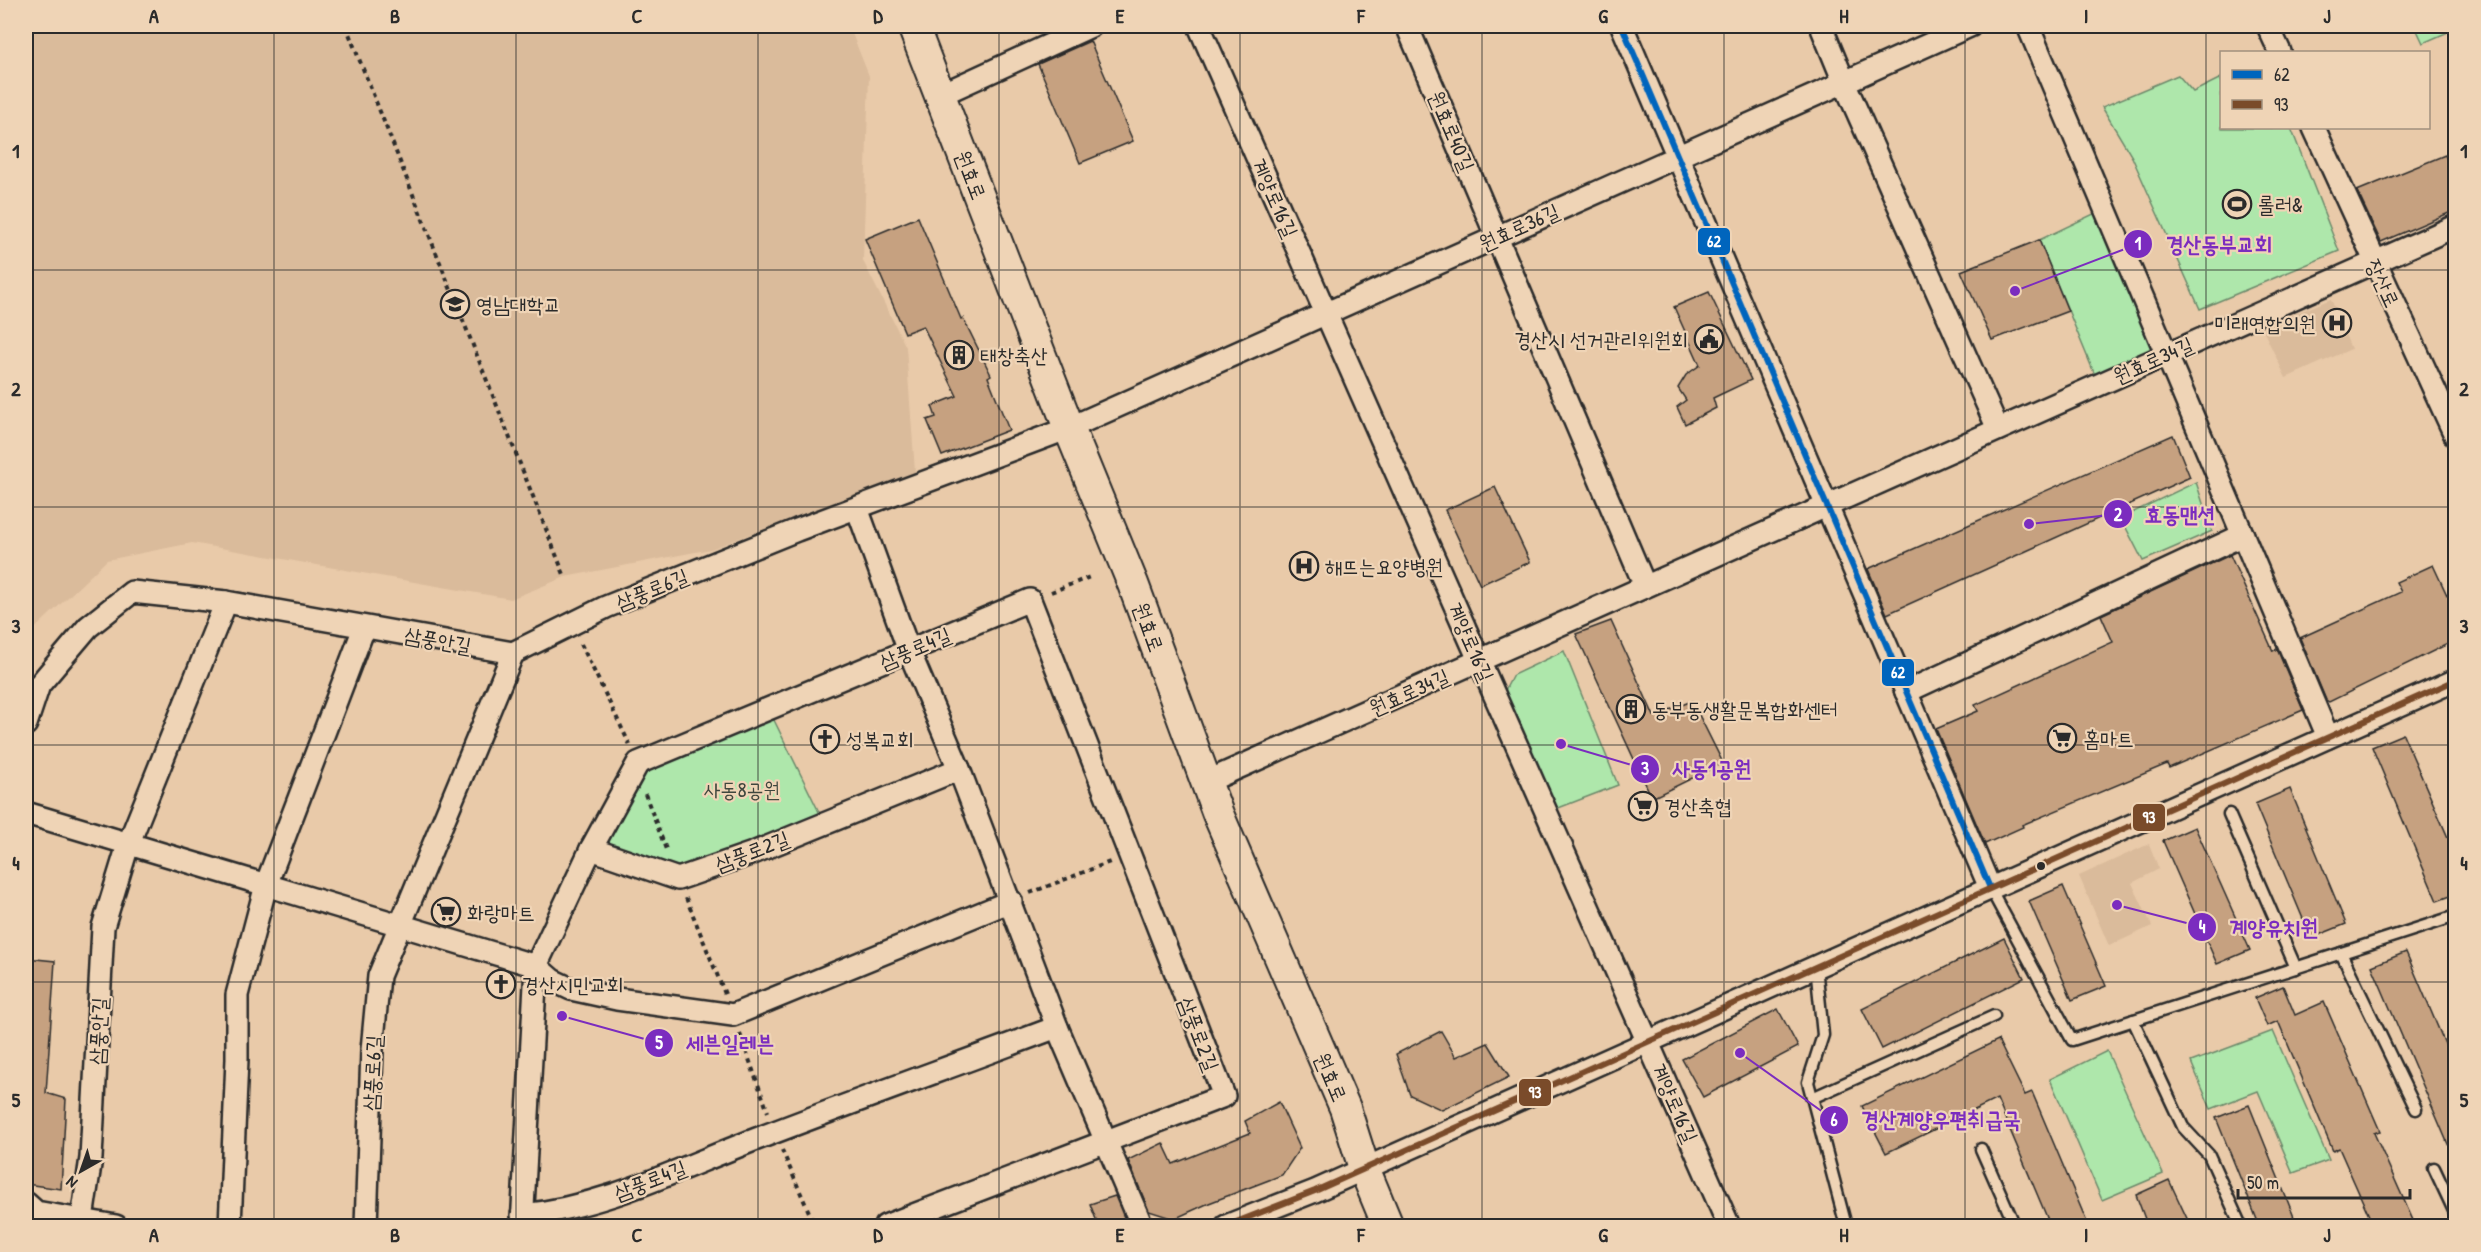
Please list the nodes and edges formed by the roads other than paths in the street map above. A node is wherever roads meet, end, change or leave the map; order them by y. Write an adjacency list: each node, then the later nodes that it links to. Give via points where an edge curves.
1 (913, 26): 12 (main road, 원효로)
2 (1091, 26): 12 (street)
3 (1199, 26): 18 (street, 계양로16길)
4 (1407, 26): 16 (street, 원효로40길)
5 (1622, 26): 14 (street)
6 (1821, 26): 11 (street)
7 (1970, 26): 11 (street, 원효로36길)
8 (2028, 26): 19 (street)
9 (2268, 26): 10 (street)
10 (2280, 51)
11 (1844, 82): 14 (street, 원효로36길); 21 (street)
12 (940, 95): 20 (main road, 원효로)
13 (2314, 129): 17 (street, 장산로)
14 (1677, 156): 16 (street, 원효로36길); 23 (street)
15 (2456, 226): 17 (street, 원효로34길)
16 (1497, 237): 18 (street, 원효로36길); 26 (street)
17 (2373, 262): 19 (street, 원효로34길); 22 (street, 장산로)
18 (1326, 313): 20 (street, 원효로36길); 31 (street, 계양로16길)
19 (2166, 354): 21 (street, 원효로34길); 25 (street)
20 (1068, 428): 24 (street, 삼풍로6길); 37 (main road, 원효로, via 1133,584)
21 (1998, 429): 23 (street, 원효로34길)
22 (2456, 437)
23 (1826, 506): 26 (street, 원효로34길); 33 (street)
24 (857, 508): 29 (street); 30 (street, 삼풍로6길, via 606,607)
25 (2243, 535): 33 (street); 35 (street)
26 (1645, 586): 31 (street, 원효로34길)
27 (226, 602): 28 (street, 삼풍안길); 34 (street, 삼풍안길, via 132,592 88,627 39,685); 40 (street, 삼풍안길)
28 (364, 628): 30 (street, 삼풍안길); 43 (street)
29 (909, 651): 36 (street); 41 (street, 삼풍로4길, via 637,766); 42 (street, 삼풍로4길, via 1030,600)
30 (513, 653): 47 (street, 삼풍로6길)
31 (1479, 661): 37 (street, 원효로34길); 55 (street, 계양로16길)
32 (2456, 680): 35 (street)
33 (1906, 692): 44 (street)
34 (26, 724)
35 (2328, 737): 44 (street)
36 (959, 769): 41 (street, 삼풍로2길, via 753,853 678,879); 45 (street)
37 (1206, 783): 60 (main road, 원효로, via 1345,1108)
38 (26, 813): 40 (street)
39 (2229, 814): 51 (lane)
40 (128, 845): 43 (street); 64 (street, 삼풍안길, via 103,927 91,1158)
41 (591, 849): 49 (street, 삼풍로4길)
42 (1130, 854): 58 (street, 삼풍로2길, via 1224,1096)
43 (266, 885): 47 (street); 67 (street, via 237,995)
44 (1990, 888): 50 (street); 53 (lane, via 2072,1040)
45 (1011, 901): 49 (street, via 728,1014 571,989); 54 (street)
46 (2456, 916): 48 (lane)
47 (401, 924): 49 (street); 68 (street, 삼풍로6길, via 379,976 372,1050)
48 (2341, 953): 51 (lane); 57 (lane)
49 (536, 966): 65 (street, 삼풍로4길)
50 (1816, 966): 55 (street); 56 (lane, via 1822,1035 1808,1082)
51 (2296, 968): 53 (lane)
52 (1994, 1016): 56 (lane)
53 (2133, 1020): 76 (lane, via 2183,1126 2209,1155)
54 (1057, 1028): 58 (street); 65 (street, 삼풍로4길, via 775,1132 648,1184)
55 (1647, 1041): 60 (street); 73 (street, 계양로16길)
56 (1812, 1098): 74 (lane)
57 (2416, 1109)
58 (1106, 1142): 69 (street, 삼풍로2길); 70 (street)
59 (1981, 1149): 75 (lane)
60 (1364, 1168): 71 (street); 72 (main road, 원효로)
61 (2434, 1168): 63 (lane)
62 (26, 1203): 64 (street, via 36,1212)
63 (2456, 1215)
64 (82, 1220): 66 (street)
65 (522, 1221)
66 (116, 1227)
67 (230, 1227)
68 (366, 1227)
69 (885, 1227)
70 (1142, 1227)
71 (1226, 1227)
72 (1388, 1227)
73 (1729, 1227)
74 (1846, 1227)
75 (2015, 1227)
76 (2241, 1227)

